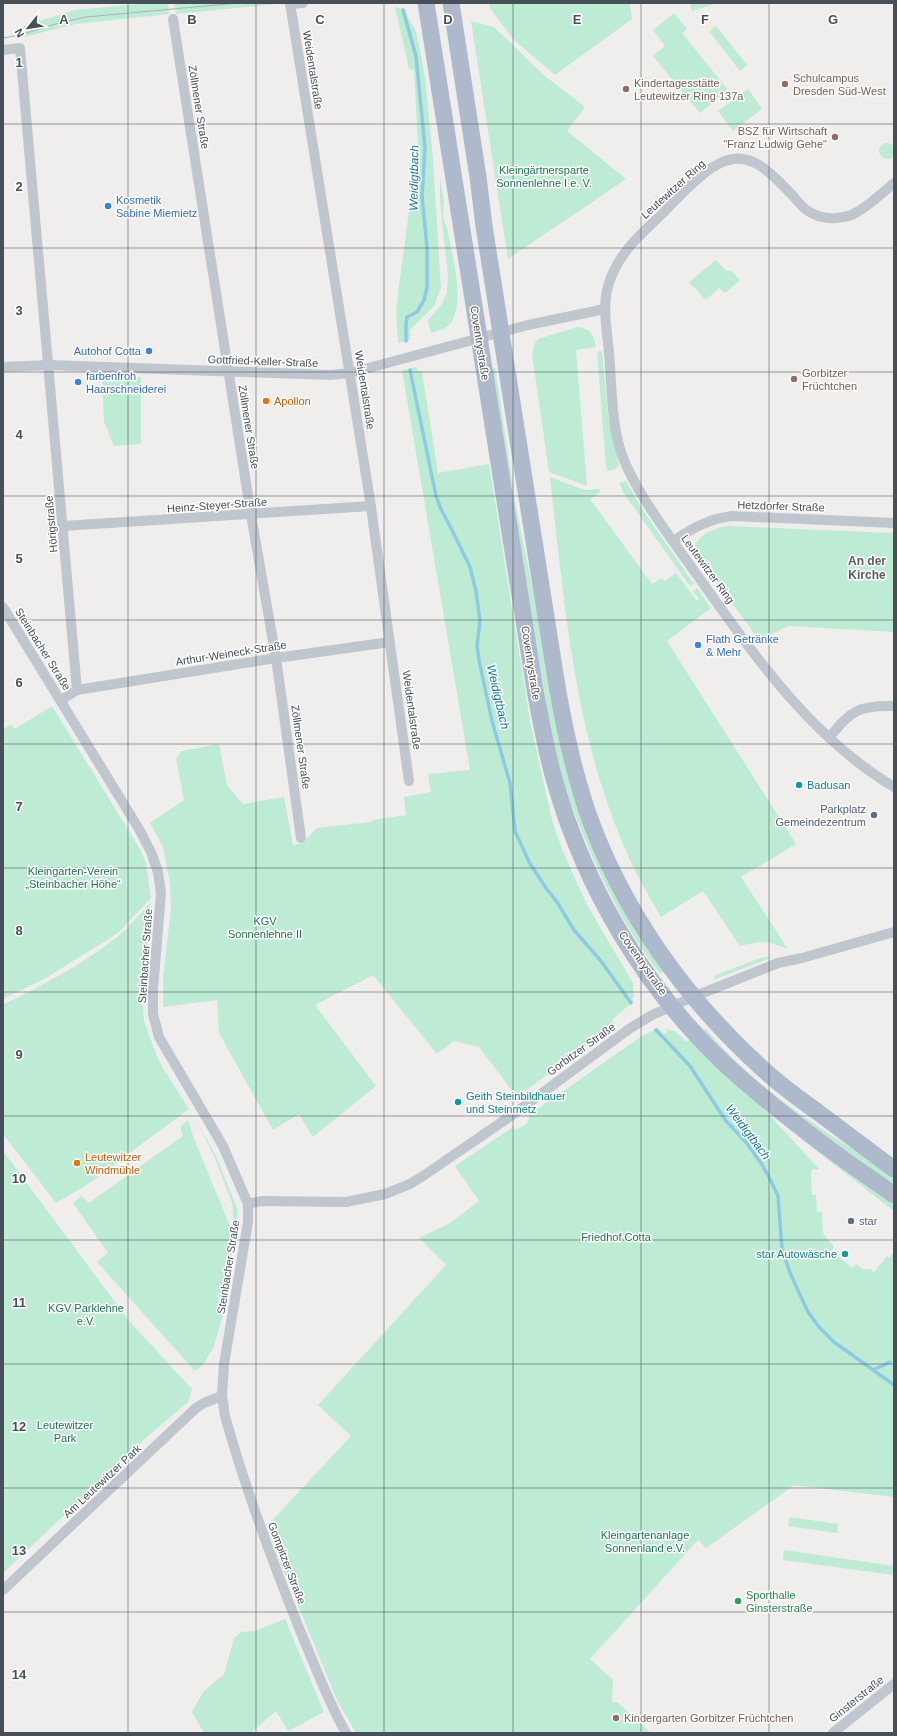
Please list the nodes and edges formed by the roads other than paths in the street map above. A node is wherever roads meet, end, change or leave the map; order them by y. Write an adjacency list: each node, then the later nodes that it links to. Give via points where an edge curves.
1 (303, 3): 4 (street)
2 (426, 3): 10 (main road, Coventrystraße)
3 (451, 3): 9 (main road, Coventrystraße)
4 (290, 4): 13 (street, Weidentalstraße)
5 (173, 19): 14 (street, Zöllmener Straße)
6 (3, 50): 11 (street, Hörigstraße, via 20,48)
7 (894, 183): 8 (street, Leutewitzer Ring, via 855,214 829,219 807,211 770,172 754,162 738,158 724,161 703,175 622,255 609,282)
8 (605, 309): 9 (street); 19 (street, Leutewitzer Ring, via 615,425 621,453 654,514)
9 (501, 332): 10 (street, Gottfried-Keller-Straße); 31 (main road, Coventrystraße, via 556,686 575,772 600,843 628,902 662,956)
10 (479, 338): 13 (street, Gottfried-Keller-Straße); 32 (main road, Coventrystraße, via 535,690 554,780 596,888 632,951)
11 (48, 365): 12 (street, Gottfried-Keller-Straße); 14 (street, Gottfried-Keller-Straße); 18 (street, Hörigstraße)
12 (3, 367)
13 (350, 372): 14 (street, Gottfried-Keller-Straße, via 330,375); 15 (street, Weidentalstraße)
14 (228, 373): 16 (street, Zöllmener Straße)
15 (371, 506): 16 (street, Heinz-Steyer-Straße); 21 (street, Weidentalstraße)
16 (251, 515): 18 (street, Heinz-Steyer-Straße); 22 (street, Zöllmener Straße)
17 (894, 523): 19 (street, Hetzdorfer Straße, via 732,516 704,522)
18 (64, 526): 23 (street, Hörigstraße)
19 (673, 541): 26 (street, Leutewitzer Ring, via 770,675 798,708)
20 (3, 607): 24 (street, Steinbacher Straße)
21 (390, 642): 22 (street, Arthur-Weineck-Straße); 27 (street, Weidentalstraße)
22 (276, 658): 23 (street, Arthur-Weineck-Straße); 29 (street, Zöllmener Straße)
23 (77, 690): 24 (street)
24 (61, 700): 35 (street, Steinbacher Straße, via 151,852 158,872 161,893 153,989 153,1014 159,1037 223,1146)
25 (894, 706): 26 (street, via 872,705 858,709 842,720)
26 (829, 738): 28 (street, Leutewitzer Ring, via 875,776)
27 (409, 781)
28 (894, 788)
29 (301, 838)
30 (894, 932): 31 (street, Gorbitzer Straße, via 778,963)
31 (693, 997): 32 (street, Gorbitzer Straße); 33 (main road, Coventrystraße, via 717,1025 766,1072)
32 (673, 1006): 34 (main road, Coventrystraße, via 694,1032 752,1088 836,1154); 35 (street, Gorbitzer Straße, via 629,1029 515,1113 410,1184 385,1194 346,1202 261,1201)
33 (894, 1169)
34 (894, 1195)
35 (248, 1204): 36 (street, Steinbacher Straße, via 248,1222 224,1364)
36 (222, 1396): 37 (street, Am Leutewitzer Park, via 196,1408); 39 (street, Gompitzer Straße, via 230,1435 265,1543 326,1692)
37 (3, 1590)
38 (894, 1684): 40 (street, Ginsterstraße)
39 (346, 1733)
40 (833, 1733)

